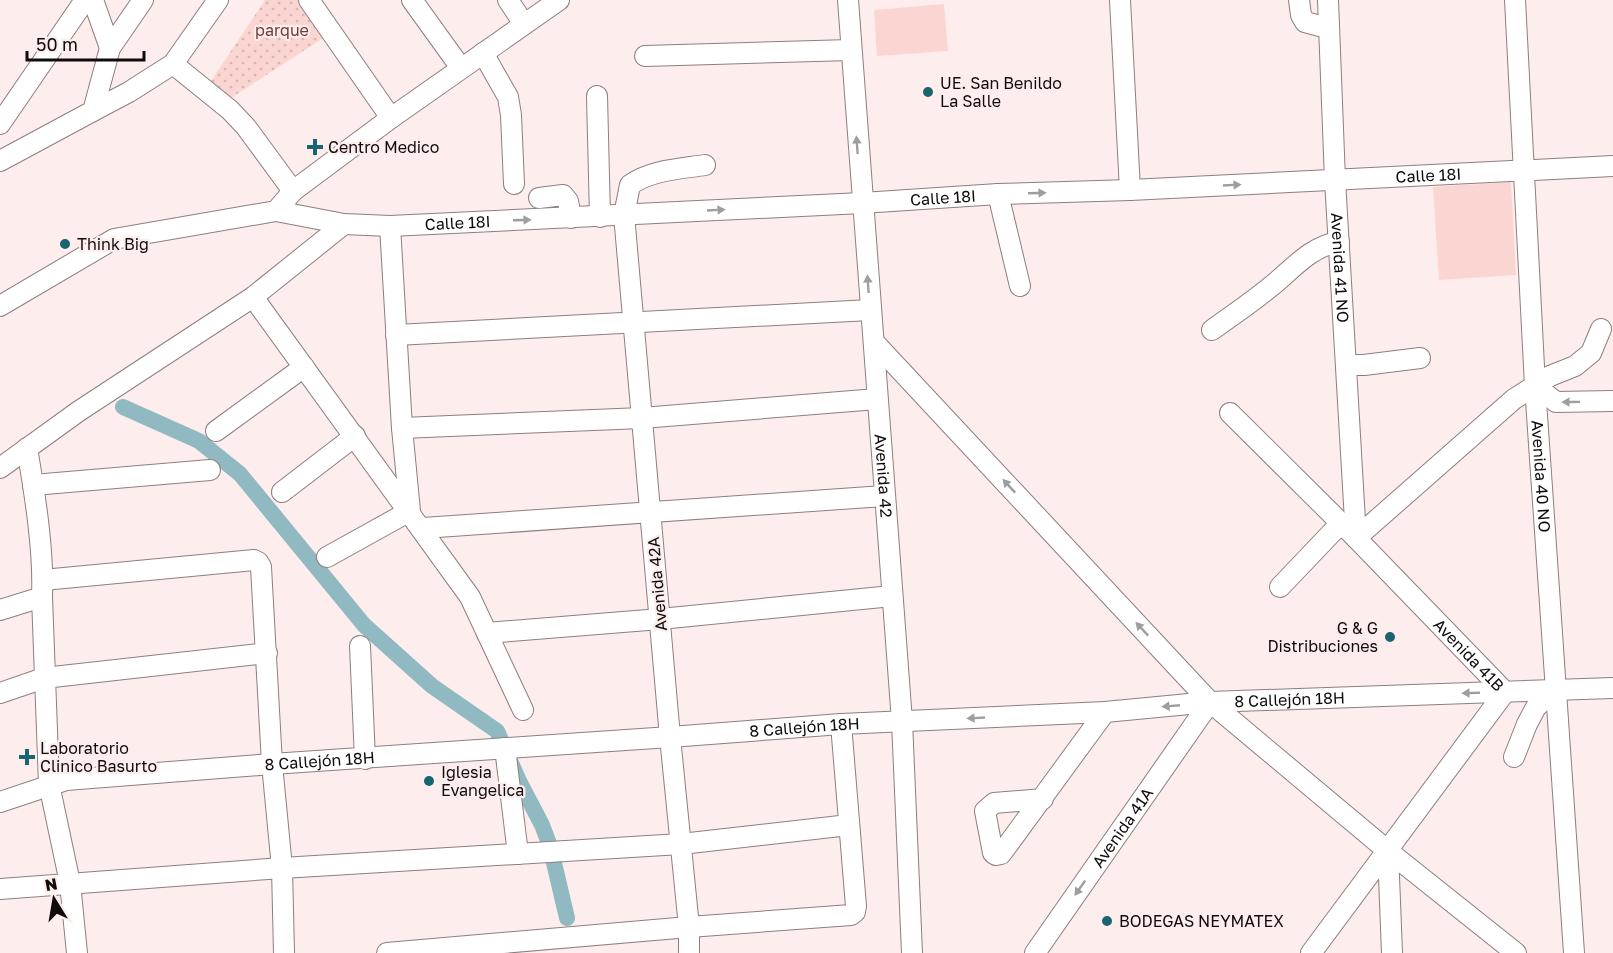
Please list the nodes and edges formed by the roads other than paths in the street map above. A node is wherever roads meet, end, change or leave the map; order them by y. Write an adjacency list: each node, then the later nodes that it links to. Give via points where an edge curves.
1 (85, 0): 25 (street)
2 (93, 0): 16 (street)
3 (143, 0): 16 (street)
4 (218, 0): 20 (street)
5 (309, 0): 24 (street)
6 (412, 0): 21 (street)
7 (508, 0): 14 (street)
8 (559, 0): 14 (street)
9 (848, 0): 17 (street, Avenida 42)
10 (1120, 0): 32 (street)
11 (1299, 0): 15 (street, via 1305,22)
12 (1328, 0): 15 (street, Avenida 41 NO)
13 (1515, 0): 29 (street, Avenida 40 NO)
14 (524, 24): 18 (street)
15 (1329, 25): 30 (street, Avenida 41 NO)
16 (110, 48): 23 (street)
17 (851, 50): 19 (street); 36 (street, Avenida 42, one-way to 17)
18 (483, 53): 21 (street); 31 (street, via 508,97)
19 (645, 56)
20 (173, 64): 23 (street); 33 (street, via 230,110)
21 (461, 68): 24 (street)
22 (597, 96): 39 (street)
23 (93, 111): 26 (street)
24 (390, 118): 33 (street)
25 (0, 124)
26 (3, 155)
27 (705, 165): 38 (street, Avenida 42A, via 640,177 630,185)
28 (1613, 166): 29 (street, Calle 18I)
29 (1522, 171): 30 (street, Calle 18I); 56 (street, Avenida 40 NO)
30 (1335, 180): 32 (street, Calle 18I, one-way to 30); 43 (street, Avenida 41 NO)
31 (514, 184)
32 (1130, 190): 34 (street, Calle 18I, one-way to 32)
33 (293, 191): 37 (street)
34 (998, 194): 36 (street, Calle 18I); 44 (street)
35 (539, 198): 40 (street, via 563,195)
36 (861, 203): 38 (street, Calle 18I, one-way to 36); 47 (street, Avenida 42, one-way to 36)
37 (276, 211): 41 (street, Calle 18I); 46 (street, via 114,239)
38 (624, 215): 39 (street, Calle 18I); 48 (street, Avenida 42A)
39 (600, 216): 40 (street, Calle 18I)
40 (571, 218): 42 (street, Calle 18I, one-way to 40)
41 (344, 224): 42 (street, Calle 18I); 45 (street)
42 (390, 226): 51 (street)
43 (1339, 242): 50 (street, via 1326,244 1299,261); 54 (street, Avenida 41 NO)
44 (1020, 286)
45 (253, 297): 55 (street); 64 (street)
46 (0, 306)
47 (870, 310): 48 (street); 52 (street, Avenida 42)
48 (634, 322): 51 (street); 60 (street, Avenida 42A)
49 (1601, 328): 56 (street, via 1591,353 1575,366)
50 (1212, 330)
51 (396, 335): 61 (street)
52 (874, 342): 57 (street, Avenida 42); 89 (street, one-way to 52)
53 (1420, 358): 54 (street)
54 (1346, 365): 74 (street, Avenida 41 NO)
55 (304, 368): 62 (street); 63 (street)
56 (1535, 386): 58 (street, one-way to 56, via 1556,402); 74 (street, via 1514,399); 86 (street, Avenida 40 NO)
57 (877, 399): 60 (street); 69 (street, Avenida 42)
58 (1613, 401)
59 (1230, 413): 72 (street, Avenida 41B)
60 (642, 418): 61 (street); 71 (street, Avenida 42A)
61 (402, 428): 70 (street)
62 (216, 431)
63 (355, 436): 68 (street); 70 (street)
64 (27, 448): 65 (street); 67 (street)
65 (0, 468)
66 (210, 470): 67 (street)
67 (33, 485): 77 (street)
68 (282, 492)
69 (884, 496): 71 (street); 78 (street, Avenida 42)
70 (410, 511): 73 (street); 75 (street)
71 (650, 511): 73 (street); 80 (street, Avenida 42A)
72 (1341, 523): 74 (street, Avenida 41B); 76 (street)
73 (423, 528): 81 (street, via 470,597)
74 (1356, 538): 87 (street, Avenida 41B)
75 (327, 557)
76 (1280, 587)
77 (42, 589): 79 (street); 83 (street, via 254,560 261,567); 84 (street)
78 (892, 596): 80 (street); 92 (street, Avenida 42)
79 (0, 610)
80 (660, 619): 81 (street); 94 (street, Avenida 42A)
81 (487, 633): 90 (street)
82 (360, 646): 97 (street)
83 (267, 653): 84 (street); 98 (street)
84 (44, 678): 88 (street); 99 (street)
85 (1613, 688): 86 (street, 8 Callejón 18H)
86 (1555, 690): 87 (street, 8 Callejón 18H); 96 (street, via 1536,707); 120 (street, Avenida 40 NO)
87 (1505, 692): 89 (street, 8 Callejón 18H, one-way to 89); 104 (street, Avenida 41B)
88 (0, 693)
89 (1210, 702): 91 (street, 8 Callejón 18H, one-way to 91); 104 (street); 116 (street, Avenida 41A, one-way to 116)
90 (523, 710)
91 (1105, 711): 92 (street, 8 Callejón 18H, one-way to 92); 100 (street)
92 (902, 722): 93 (street, 8 Callejón 18H); 115 (street, Avenida 42)
93 (841, 724): 94 (street, 8 Callejón 18H); 102 (street)
94 (670, 737): 95 (street, 8 Callejón 18H); 103 (street, Avenida 42A)
95 (505, 748): 97 (street, 8 Callejón 18H); 105 (street)
96 (1514, 757)
97 (365, 759): 98 (street, 8 Callejón 18H)
98 (272, 764): 99 (street, 8 Callejón 18H); 106 (street)
99 (49, 784): 101 (street, 8 Callejón 18H); 107 (street)
100 (1043, 799)
101 (0, 802)
102 (849, 825): 103 (street); 109 (street, via 856,906 851,915)
103 (681, 844): 105 (street); 109 (street, Avenida 42A)
104 (1388, 851): 117 (street, Avenida 41B); 118 (street); 119 (street)
105 (518, 854): 106 (street)
106 (282, 868): 107 (street); 112 (street)
107 (70, 884): 108 (street); 111 (street)
108 (0, 889)
109 (689, 927): 110 (street); 114 (street, Avenida 42A)
110 (550, 946): 113 (street)
111 (77, 953)
112 (284, 953)
113 (387, 953)
114 (689, 953)
115 (912, 953)
116 (1035, 953)
117 (1311, 953)
118 (1392, 953)
119 (1516, 953)
120 (1574, 953)

